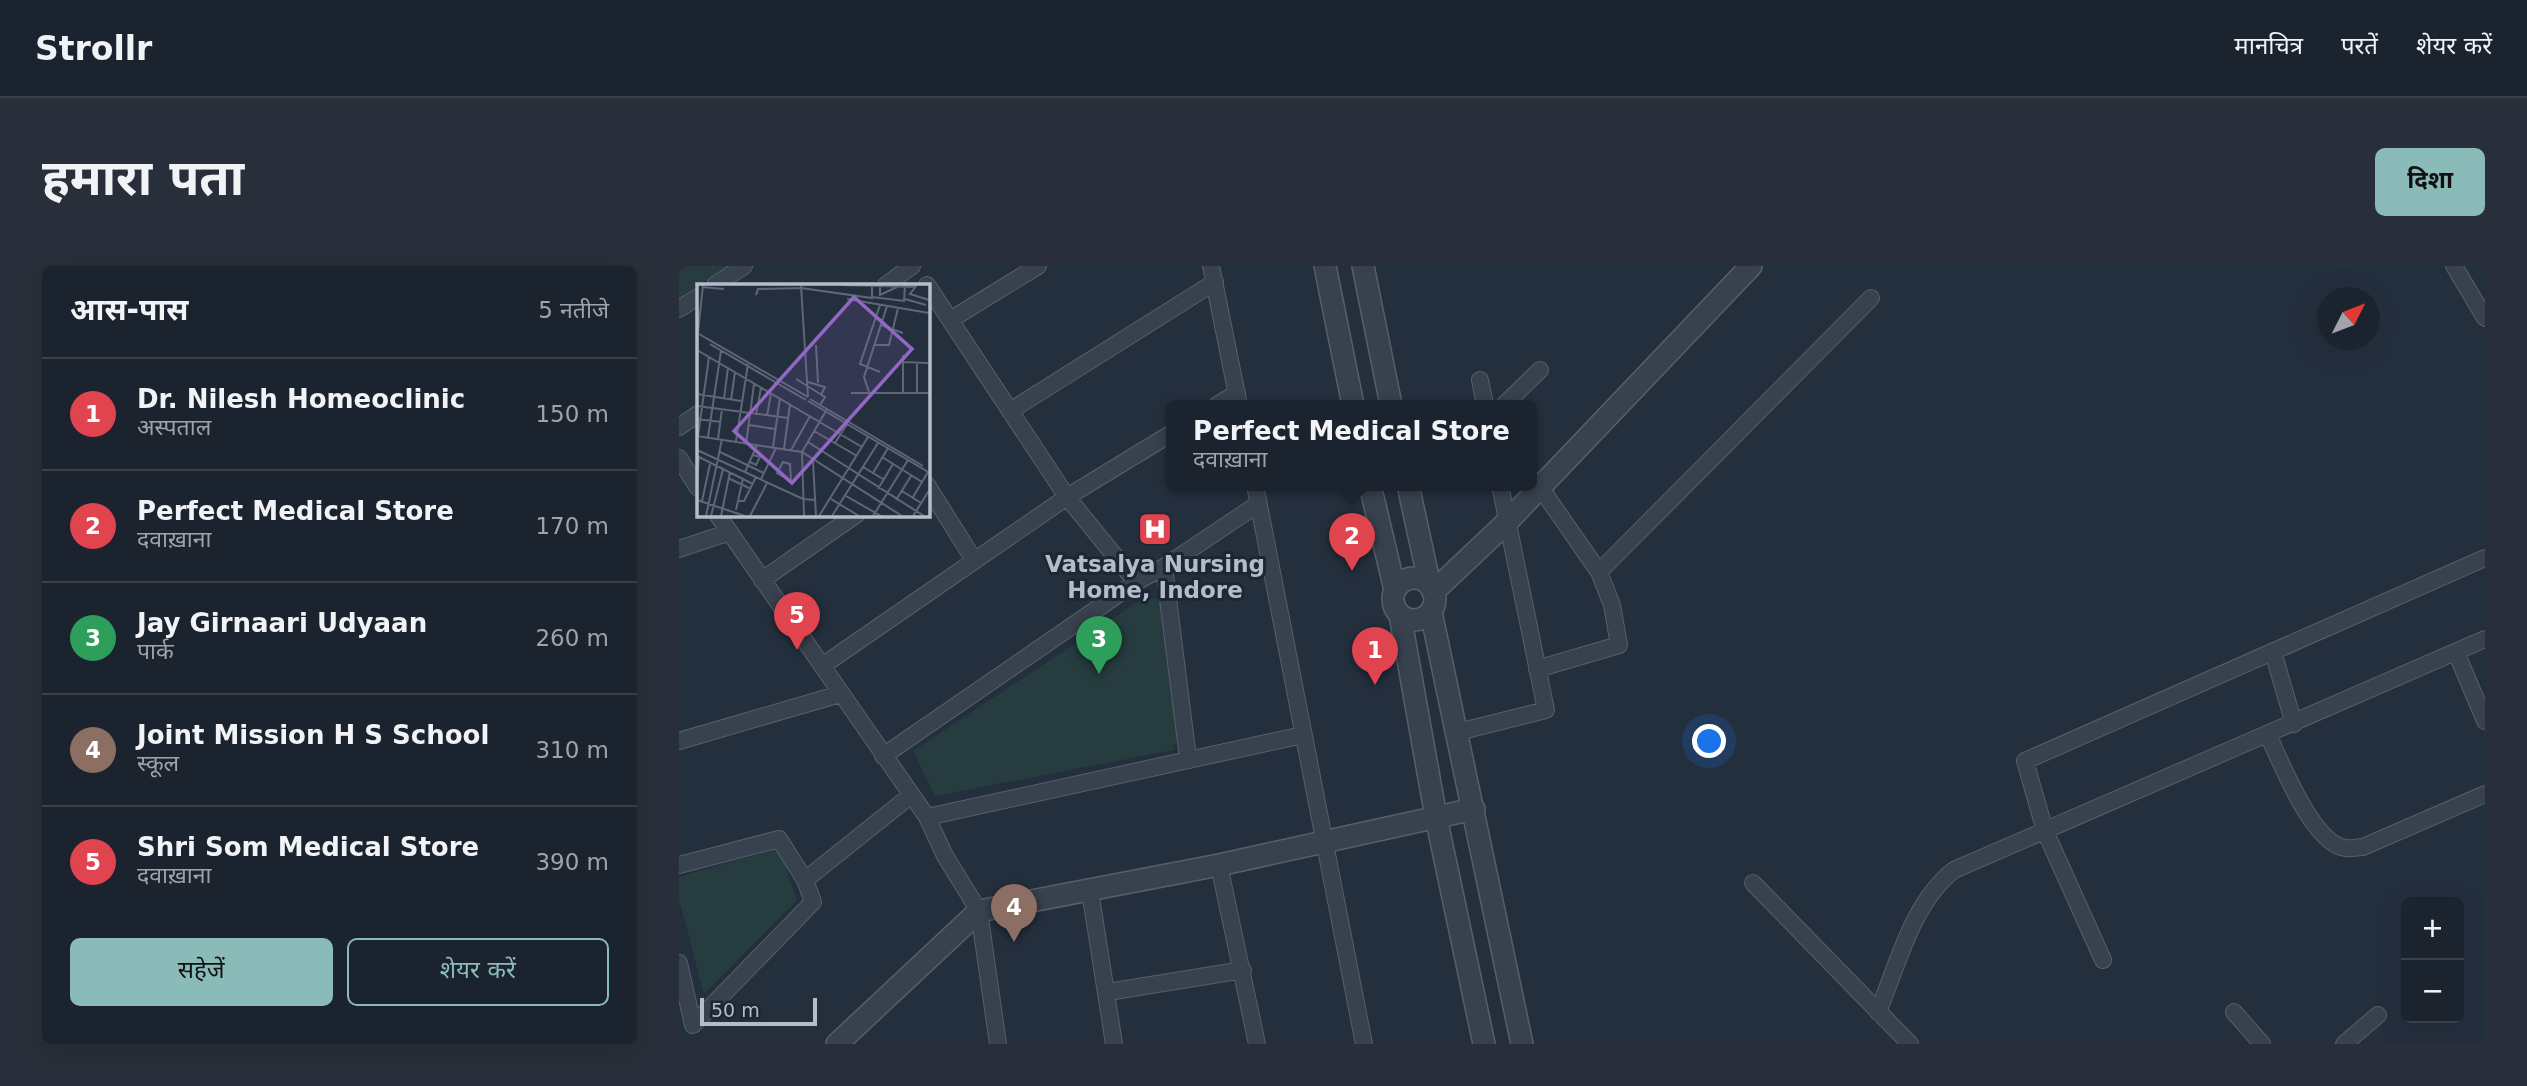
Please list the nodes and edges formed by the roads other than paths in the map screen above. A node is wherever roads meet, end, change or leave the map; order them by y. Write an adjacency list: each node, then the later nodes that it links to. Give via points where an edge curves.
1 (744, 266): 9 (street)
2 (913, 266): 10 (street); 11 (street)
3 (1038, 266): 17 (street)
4 (1325, 266): 21 (street)
5 (1363, 266): 22 (street)
6 (1751, 266): 31 (street)
7 (2454, 266): 16 (street)
8 (1213, 274): 20 (street); 25 (street)
9 (717, 284)
10 (887, 284)
11 (926, 284)
12 (929, 288): 17 (street)
13 (697, 298): 15 (street)
14 (1871, 298): 49 (street)
15 (679, 309)
16 (2485, 318)
17 (950, 320): 25 (street)
18 (1540, 370): 24 (street)
19 (1480, 380): 23 (street)
20 (1238, 399)
21 (1352, 400)
22 (1390, 400)
23 (1484, 400)
24 (1509, 400)
25 (1010, 411): 39 (street)
26 (697, 415): 27 (street)
27 (679, 427)
28 (1166, 437): 39 (street)
29 (679, 458): 30 (street)
30 (697, 486)
31 (1540, 487): 33 (street); 49 (street)
32 (929, 488): 47 (street)
33 (1537, 490)
34 (1256, 491): 40 (street)
35 (1371, 491): 52 (street)
36 (1409, 491): 53 (street)
37 (1501, 491): 43 (street)
38 (1536, 491): 43 (street)
39 (1067, 497): 47 (street); 51 (street)
40 (1258, 504): 48 (street); 64 (street)
41 (718, 516): 44 (street)
42 (854, 516): 50 (street)
43 (1507, 521): 53 (street); 59 (street)
44 (730, 532): 45 (street); 50 (street)
45 (679, 549)
46 (2485, 558): 56 (street)
47 (974, 560): 58 (street)
48 (1164, 567): 51 (street); 68 (street)
49 (1599, 572): 59 (street, via 1612,605 1619,645)
50 (762, 580): 58 (street)
51 (1136, 582): 67 (street)
52 (1395, 590): 53 (street, via 1411,578); 54 (street, via 1394,603)
53 (1431, 597): 54 (street, via 1413,620); 63 (street)
54 (1400, 615): 73 (street)
55 (2485, 639): 57 (street)
56 (2273, 652): 62 (street); 74 (street, via 2025,761)
57 (2456, 652): 61 (street); 62 (street)
58 (822, 666): 60 (street)
59 (1537, 669): 63 (street, via 1546,710)
60 (840, 694): 66 (street); 67 (street)
61 (2485, 720)
62 (2294, 724): 65 (street)
63 (1458, 732): 71 (street)
64 (1303, 735): 68 (street); 75 (street)
65 (2268, 735): 69 (street, via 2311,818 2345,849 2363,847); 74 (street)
66 (679, 741)
67 (883, 755): 70 (street)
68 (1188, 758): 72 (street)
69 (2485, 794)
70 (910, 796): 72 (street); 78 (street)
71 (1474, 809): 73 (street); 95 (street)
72 (927, 817): 81 (street)
73 (1436, 817): 75 (street); 94 (street)
74 (2045, 831): 82 (street); 86 (street, via 1954,870 1936,884 1923,904)
75 (1324, 841): 77 (street); 93 (street)
76 (679, 865): 78 (street, via 779,839)
77 (1219, 865): 80 (street); 84 (street)
78 (805, 880): 83 (street, via 813,902 693,1026)
79 (1753, 883): 86 (street)
80 (1090, 891): 81 (street); 85 (street)
81 (979, 911): 89 (street); 90 (street)
82 (2103, 960)
83 (679, 963)
84 (1243, 970): 85 (street); 92 (street)
85 (1108, 992): 91 (street)
86 (1878, 1012): 96 (street)
87 (2234, 1012): 97 (street)
88 (2378, 1014): 98 (street)
89 (837, 1044)
90 (998, 1044)
91 (1114, 1044)
92 (1257, 1044)
93 (1364, 1044)
94 (1484, 1044)
95 (1522, 1044)
96 (1910, 1044)
97 (2262, 1044)
98 (2344, 1044)

